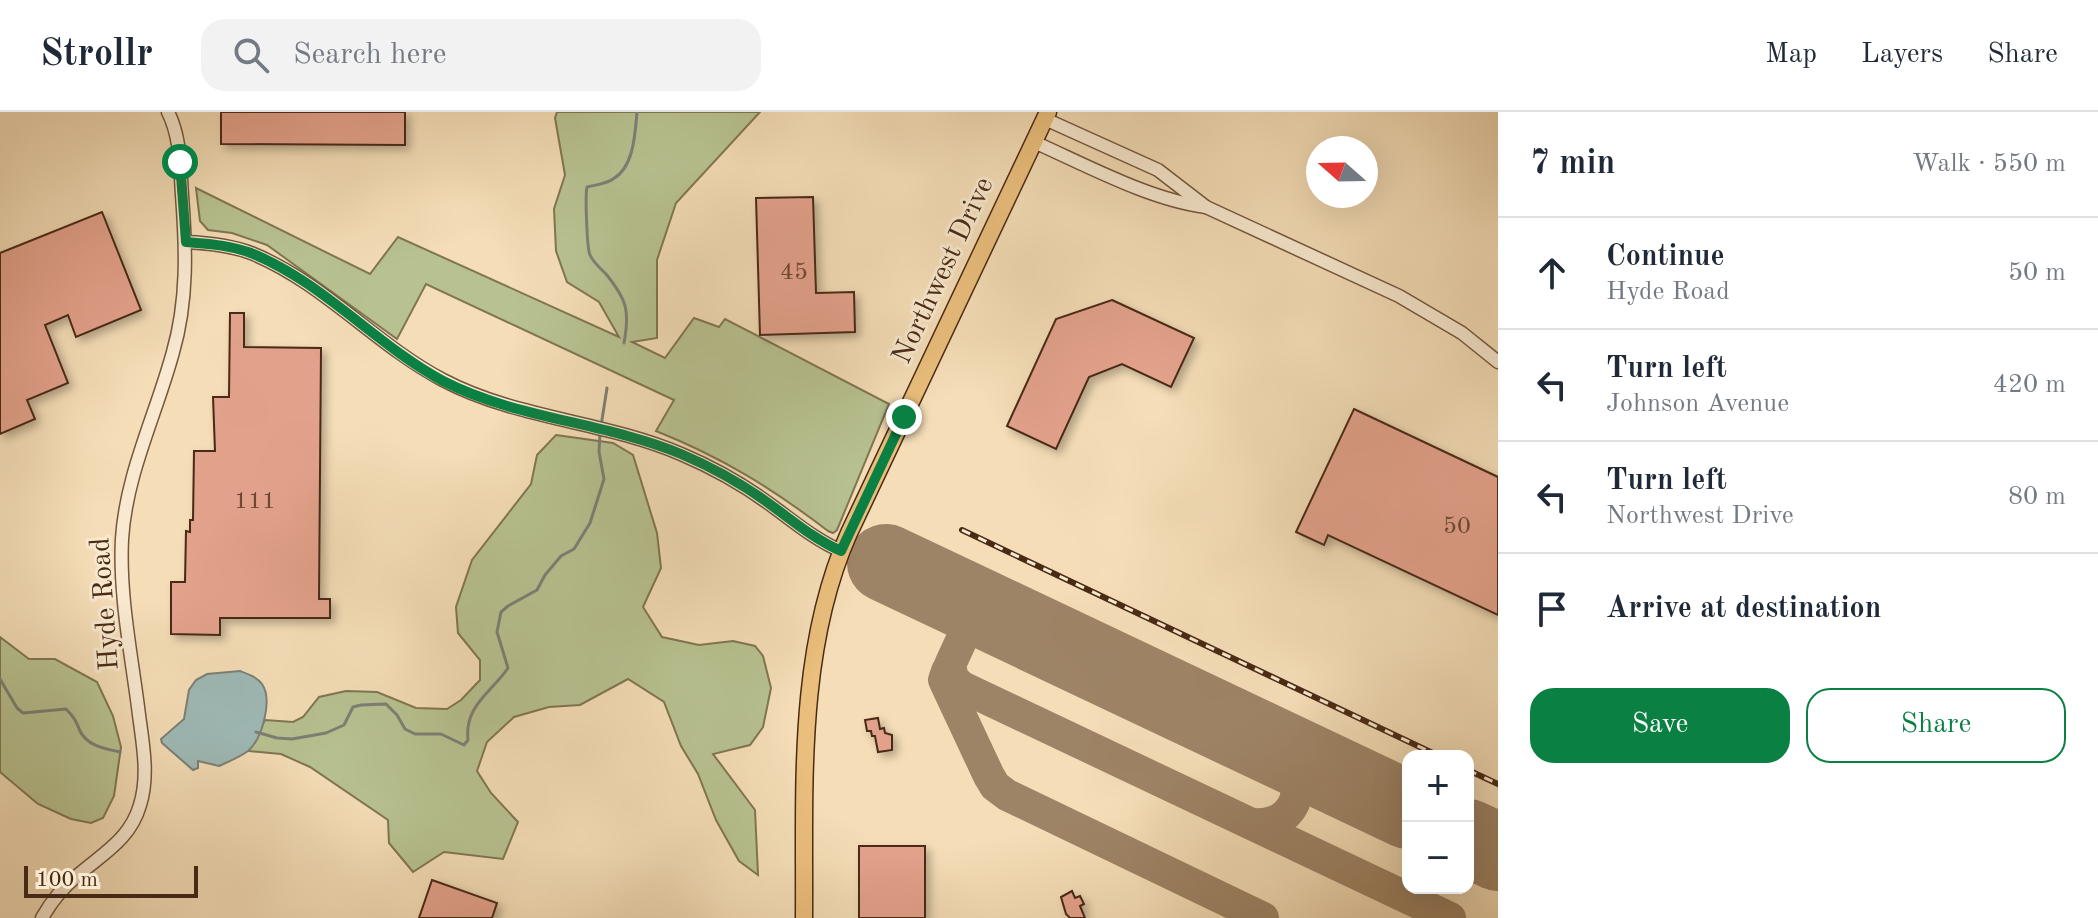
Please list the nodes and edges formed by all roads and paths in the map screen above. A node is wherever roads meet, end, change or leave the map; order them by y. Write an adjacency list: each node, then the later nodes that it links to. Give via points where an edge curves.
1 (168, 112): 5 (street, Hyde Road, via 177,134)
2 (1047, 115): 3 (main road, Northwest Drive); 4 (street, via 1158,170)
3 (1034, 142): 4 (street, via 1140,189); 7 (main road, Northwest Drive)
4 (1206, 207): 6 (street, via 1399,296 1462,333)
5 (186, 242): 7 (street, via 232,247 269,261 429,373 462,389 658,445 703,464); 8 (street, Hyde Road, via 178,333 138,459 122,539 145,771 141,804 120,842 65,886)
6 (1498, 362)
7 (841, 551): 9 (main road, Northwest Drive, via 810,702)
8 (42, 918)
9 (804, 918)

